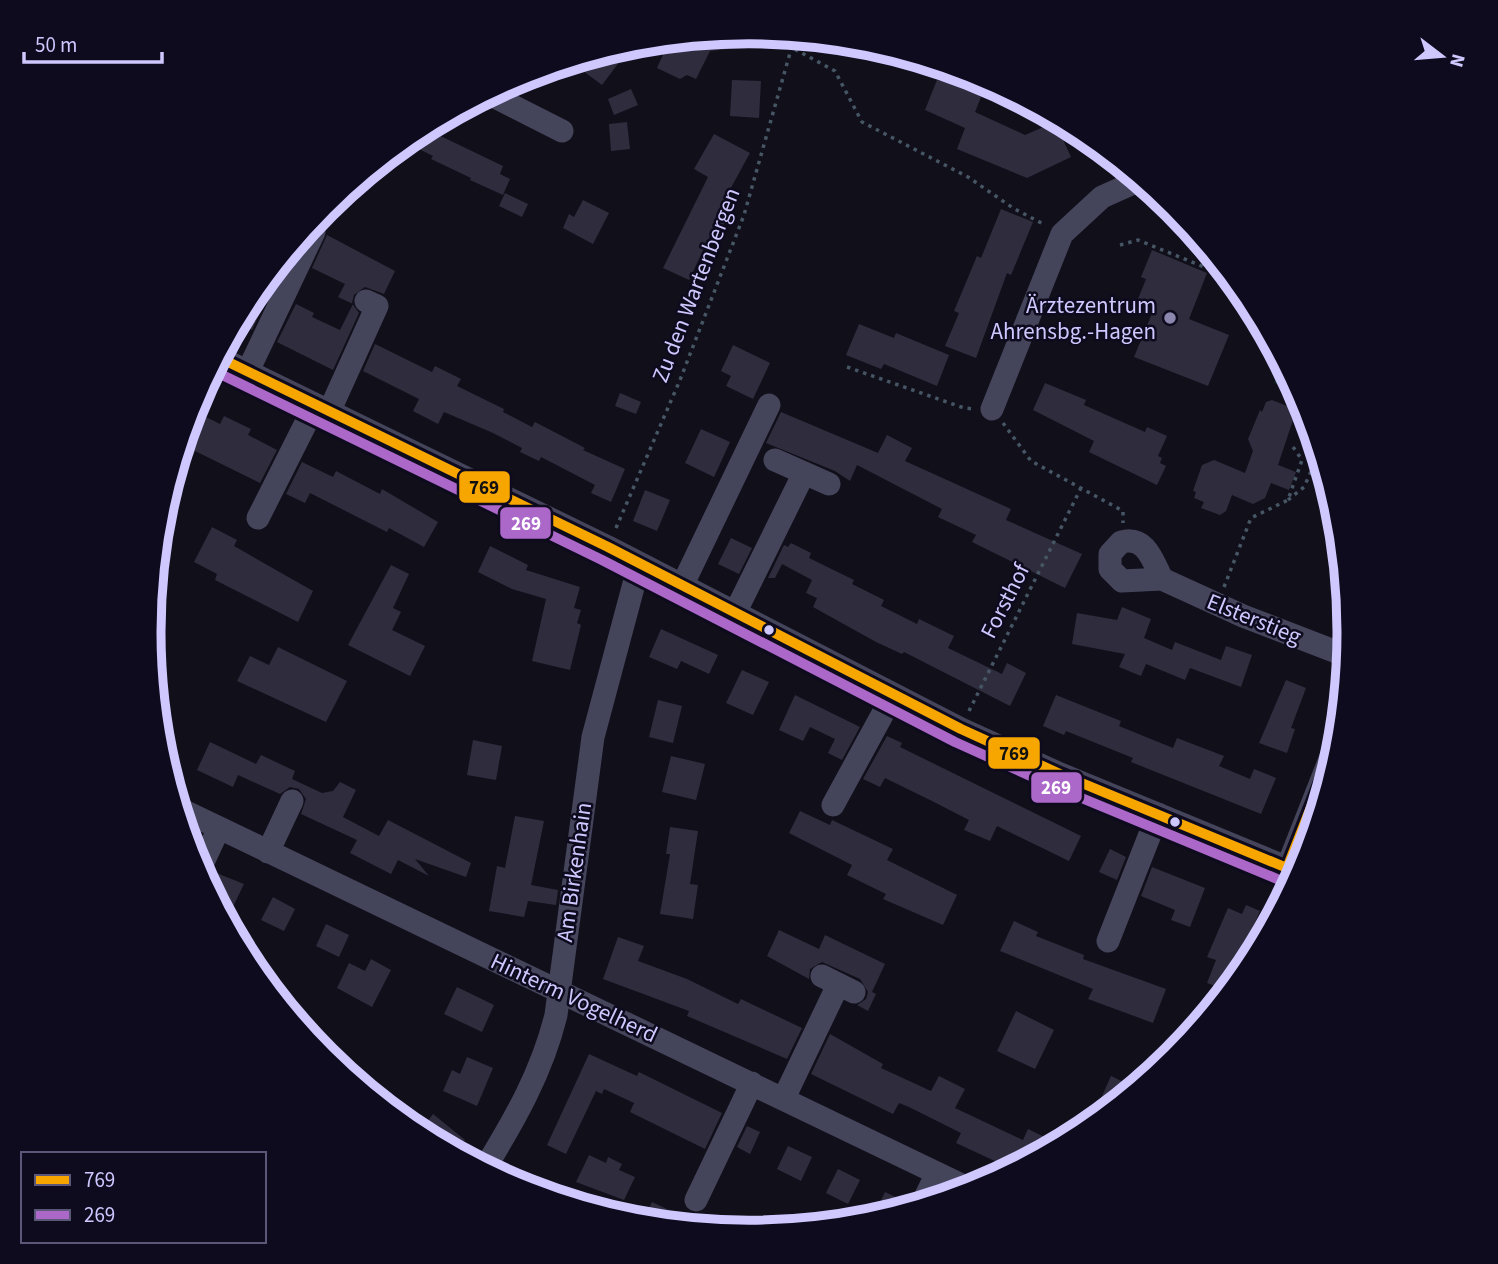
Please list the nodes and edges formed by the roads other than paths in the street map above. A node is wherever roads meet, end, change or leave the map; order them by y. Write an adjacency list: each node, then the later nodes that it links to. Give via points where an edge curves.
1 (500, 99): 2 (street)
2 (562, 131)
3 (1130, 184): 10 (street, via 1102,197 1062,234)
4 (310, 241): 7 (street)
5 (366, 301): 9 (street, via 377,306)
6 (227, 361): 7 (street)
7 (248, 371): 9 (street)
8 (769, 405): 17 (street)
9 (322, 408): 14 (street); 15 (street)
10 (992, 409)
11 (775, 460): 12 (street)
12 (804, 473): 13 (street); 18 (street)
13 (829, 484)
14 (258, 518)
15 (639, 565): 17 (street); 31 (street, Am Birkenhain, via 593,737)
16 (1162, 579): 16 (street, via 1146,548 1137,541 1121,542 1112,549 1110,569 1117,578 1129,583); 19 (street, Elsterstieg, via 1217,606)
17 (682, 586): 18 (street)
18 (735, 613): 20 (street)
19 (1336, 652)
20 (893, 695): 22 (street); 24 (street)
21 (292, 801): 26 (street)
22 (833, 805)
23 (190, 814): 25 (street, Hinterm Vogelherd)
24 (1158, 814): 28 (street); 29 (street)
25 (219, 828): 26 (street, Hinterm Vogelherd); 27 (street)
26 (268, 852): 31 (street, Hinterm Vogelherd)
27 (206, 856)
28 (1287, 868)
29 (1108, 941)
30 (838, 984): 33 (street)
31 (557, 991): 32 (street, Hinterm Vogelherd); 34 (street, Am Birkenhain, via 548,1046 524,1104)
32 (752, 1083): 33 (street, Hinterm Vogelherd); 38 (street)
33 (784, 1098): 35 (street, Hinterm Vogelherd)
34 (490, 1160)
35 (937, 1173): 36 (street, Hinterm Vogelherd); 37 (street)
36 (956, 1182)
37 (928, 1192)
38 (696, 1200)

